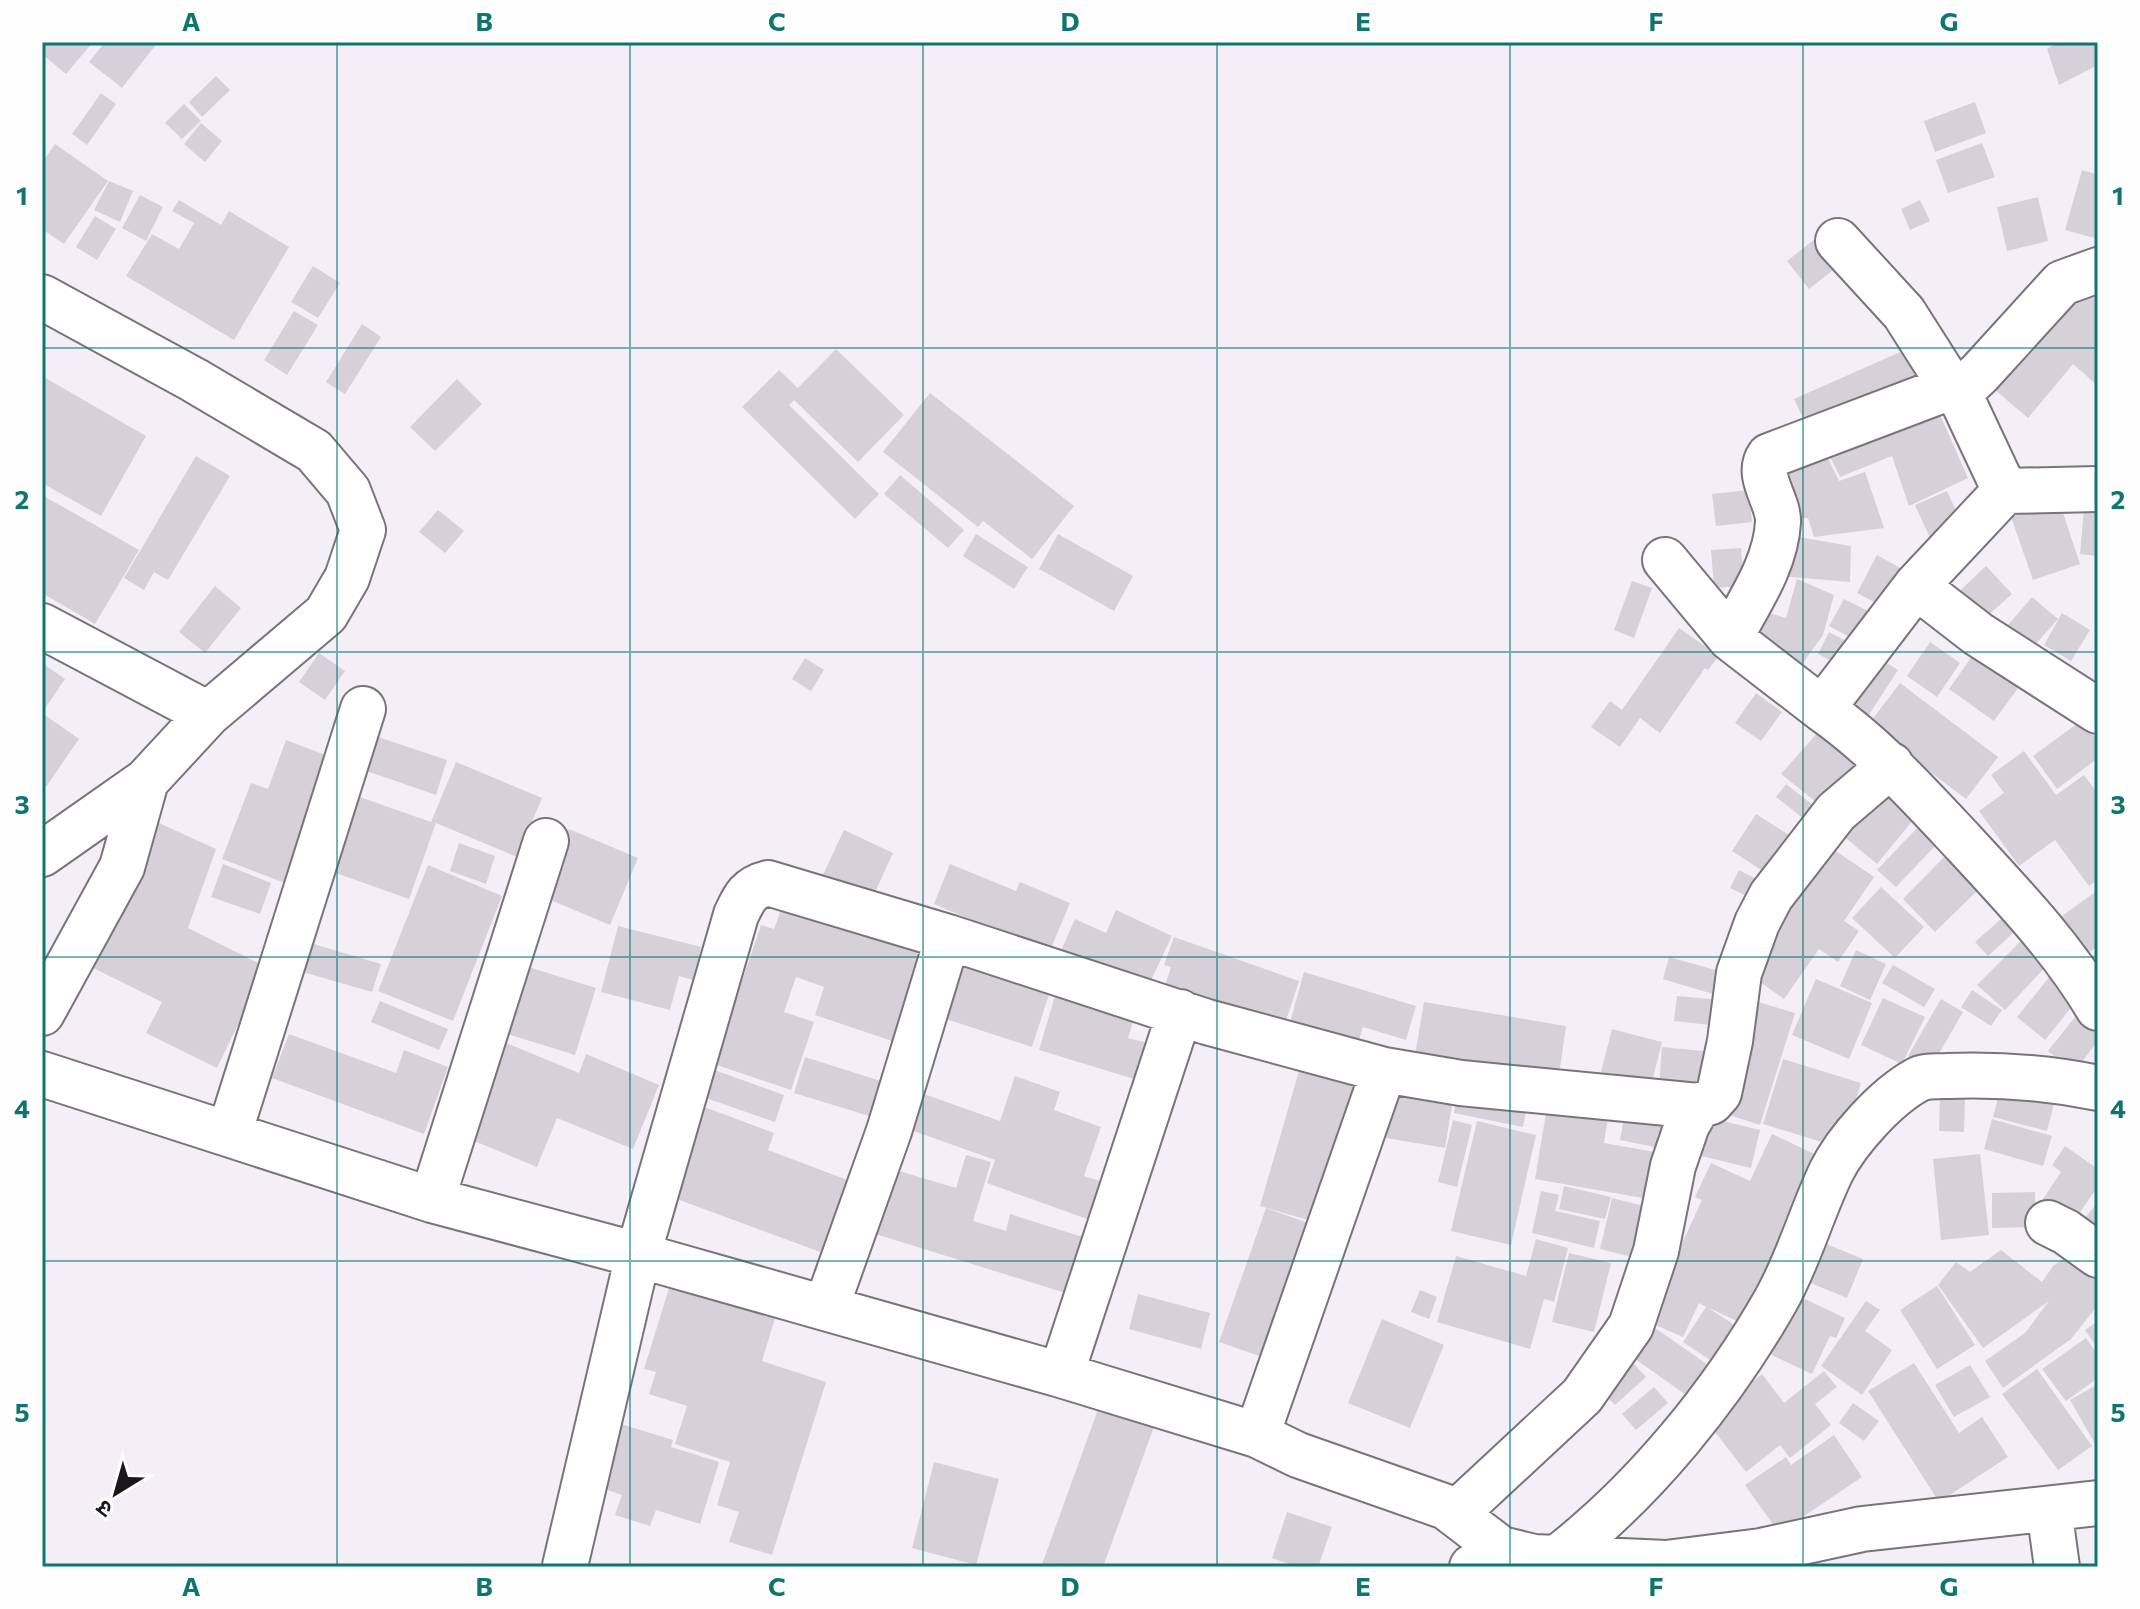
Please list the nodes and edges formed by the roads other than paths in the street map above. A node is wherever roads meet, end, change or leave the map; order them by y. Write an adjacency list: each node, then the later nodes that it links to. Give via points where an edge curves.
1 (1838, 241): 4 (street, via 1904,313)
2 (2098, 270): 4 (street, via 2062,283 1980,373)
3 (42, 297): 14 (street, via 314,451 348,491 363,530 347,578 326,614)
4 (1955, 390): 6 (street); 10 (street, via 1769,456 1764,470 1778,520 1771,561)
5 (2098, 489): 6 (street)
6 (2005, 491): 8 (street)
7 (1665, 560): 10 (street)
8 (1916, 586): 12 (street); 13 (street, via 1978,634)
9 (42, 626): 14 (street)
10 (1730, 638): 12 (street)
11 (363, 709): 27 (street)
12 (1822, 709): 15 (street)
13 (2098, 711)
14 (208, 714): 16 (street)
15 (1891, 765): 20 (street, via 2010,892 2077,973); 26 (street, via 1836,812 1771,896 1739,973 1719,1093)
16 (146, 781): 18 (street); 22 (street, via 122,867)
17 (546, 841): 28 (street)
18 (42, 854)
19 (948, 937): 21 (street); 30 (street, via 768,883 748,892 736,915); 32 (street, via 889,1131)
20 (2098, 1008)
21 (1180, 1012): 23 (street); 33 (street)
22 (42, 1013)
23 (1384, 1070): 26 (street, via 1461,1083); 34 (street)
24 (42, 1074): 27 (street)
25 (2098, 1088): 39 (street, via 1986,1074 1920,1078 1873,1113 1832,1170 1777,1299 1730,1374 1675,1444 1593,1530)
26 (1698, 1106): 37 (street, via 1673,1166 1656,1251 1631,1326 1582,1396)
27 (229, 1134): 28 (street)
28 (432, 1200): 30 (street)
29 (2048, 1223): 31 (street)
30 (638, 1255): 32 (street); 40 (street)
31 (2098, 1255)
32 (826, 1308): 33 (street)
33 (1061, 1375): 34 (street)
34 (1257, 1435): 37 (street)
35 (2098, 1503): 36 (street)
36 (2049, 1509): 39 (street, via 1862,1529 1761,1551 1666,1563); 41 (street)
37 (1455, 1514): 38 (street)
38 (1487, 1558): 39 (street)
39 (1557, 1558)
40 (568, 1567)
41 (2057, 1567)

